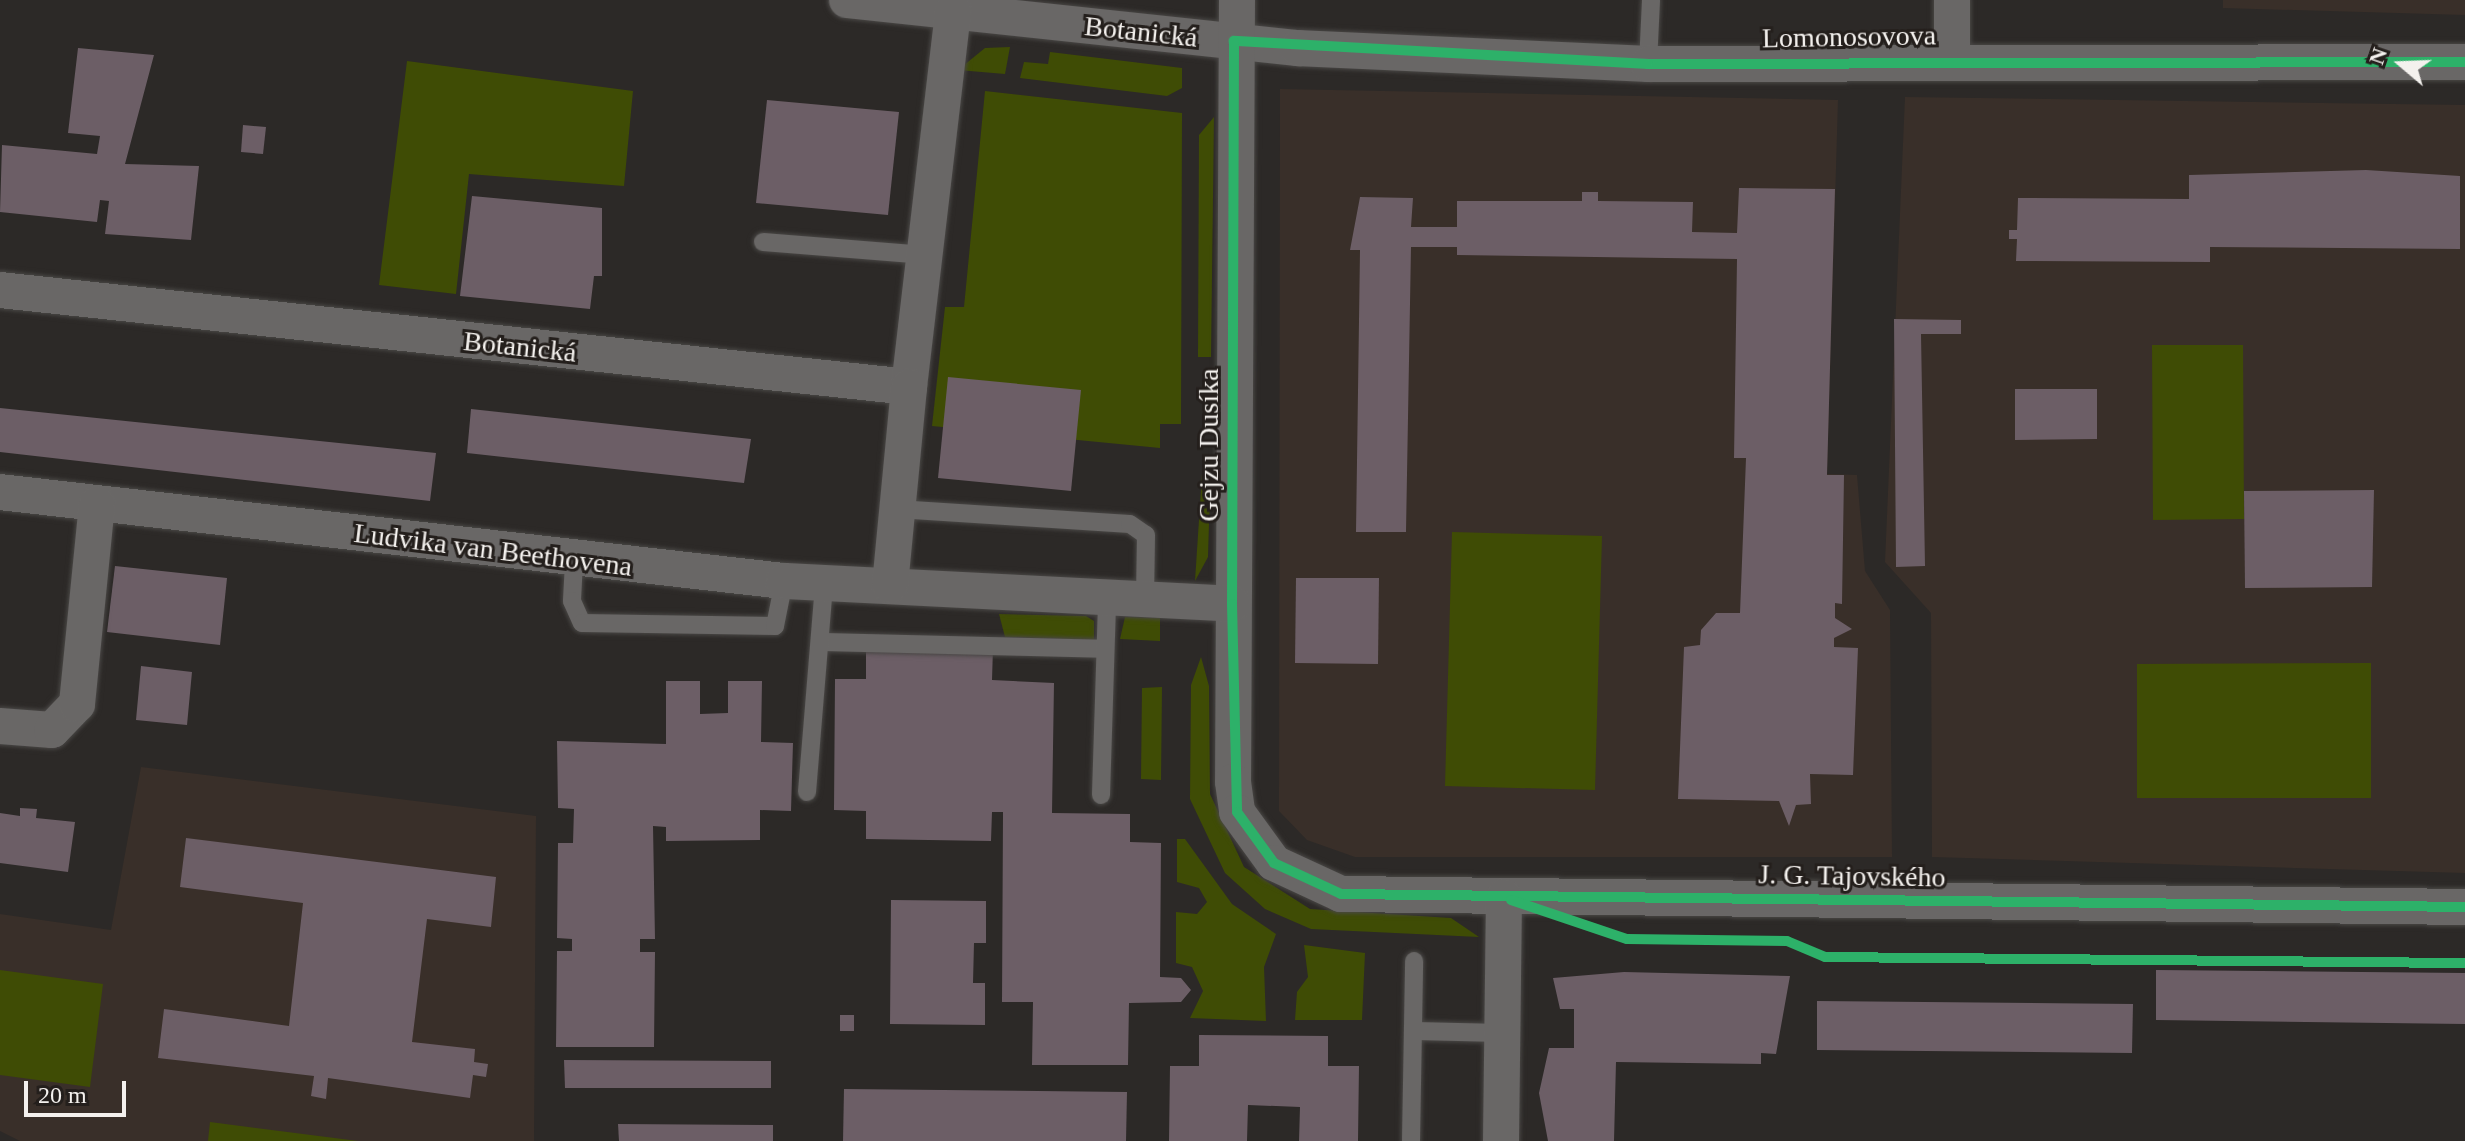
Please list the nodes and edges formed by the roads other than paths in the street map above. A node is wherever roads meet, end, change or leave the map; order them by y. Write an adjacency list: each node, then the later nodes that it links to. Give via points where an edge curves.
1 (847, 0): 5 (street, Botanická)
2 (1237, 0): 6 (street, Gejzu Dusíka)
3 (1651, 0): 9 (lane)
4 (1952, 0): 7 (street)
5 (953, 11): 6 (street, Botanická); 11 (street)
6 (1234, 41): 9 (street, Lomonosovova); 23 (street, Gejzu Dusíka)
7 (1952, 60): 8 (street, Lomonosovova); 9 (street, Lomonosovova)
8 (2465, 62)
9 (1648, 64)
10 (763, 242): 11 (lane)
11 (925, 255): 13 (street)
12 (0, 290): 13 (street, Botanická)
13 (909, 387): 16 (street)
14 (0, 492): 15 (street, Ludvika van Beethovena)
15 (97, 504): 17 (street, Ludvika van Beethovena); 26 (street, via 77,704 52,730)
16 (897, 509): 20 (street); 22 (lane, via 1130,524 1146,535)
17 (574, 562): 18 (street, Ludvika van Beethovena); 18 (lane, via 572,601 582,623 775,626)
18 (784, 581): 19 (street, Ludvika van Beethovena)
19 (824, 584): 20 (street, Ludvika van Beethovena); 24 (lane)
20 (890, 585): 21 (street, Ludvika van Beethovena)
21 (1107, 599): 22 (street, Ludvika van Beethovena); 25 (lane)
22 (1145, 601): 23 (street, Ludvika van Beethovena)
23 (1232, 604): 29 (street, Gejzu Dusíka, via 1233,782 1237,812)
24 (822, 642): 25 (lane); 27 (lane)
25 (1104, 649): 28 (lane)
26 (0, 726)
27 (807, 792)
28 (1101, 795)
29 (1254, 844): 30 (street, J. G. Tajovského, via 1295,878 1341,894)
30 (1504, 897): 31 (street, J. G. Tajovského); 34 (street)
31 (2465, 907)
32 (1414, 961): 33 (lane)
33 (1413, 1031): 34 (lane); 35 (lane)
34 (1503, 1033): 36 (street)
35 (1411, 1141)
36 (1501, 1141)

